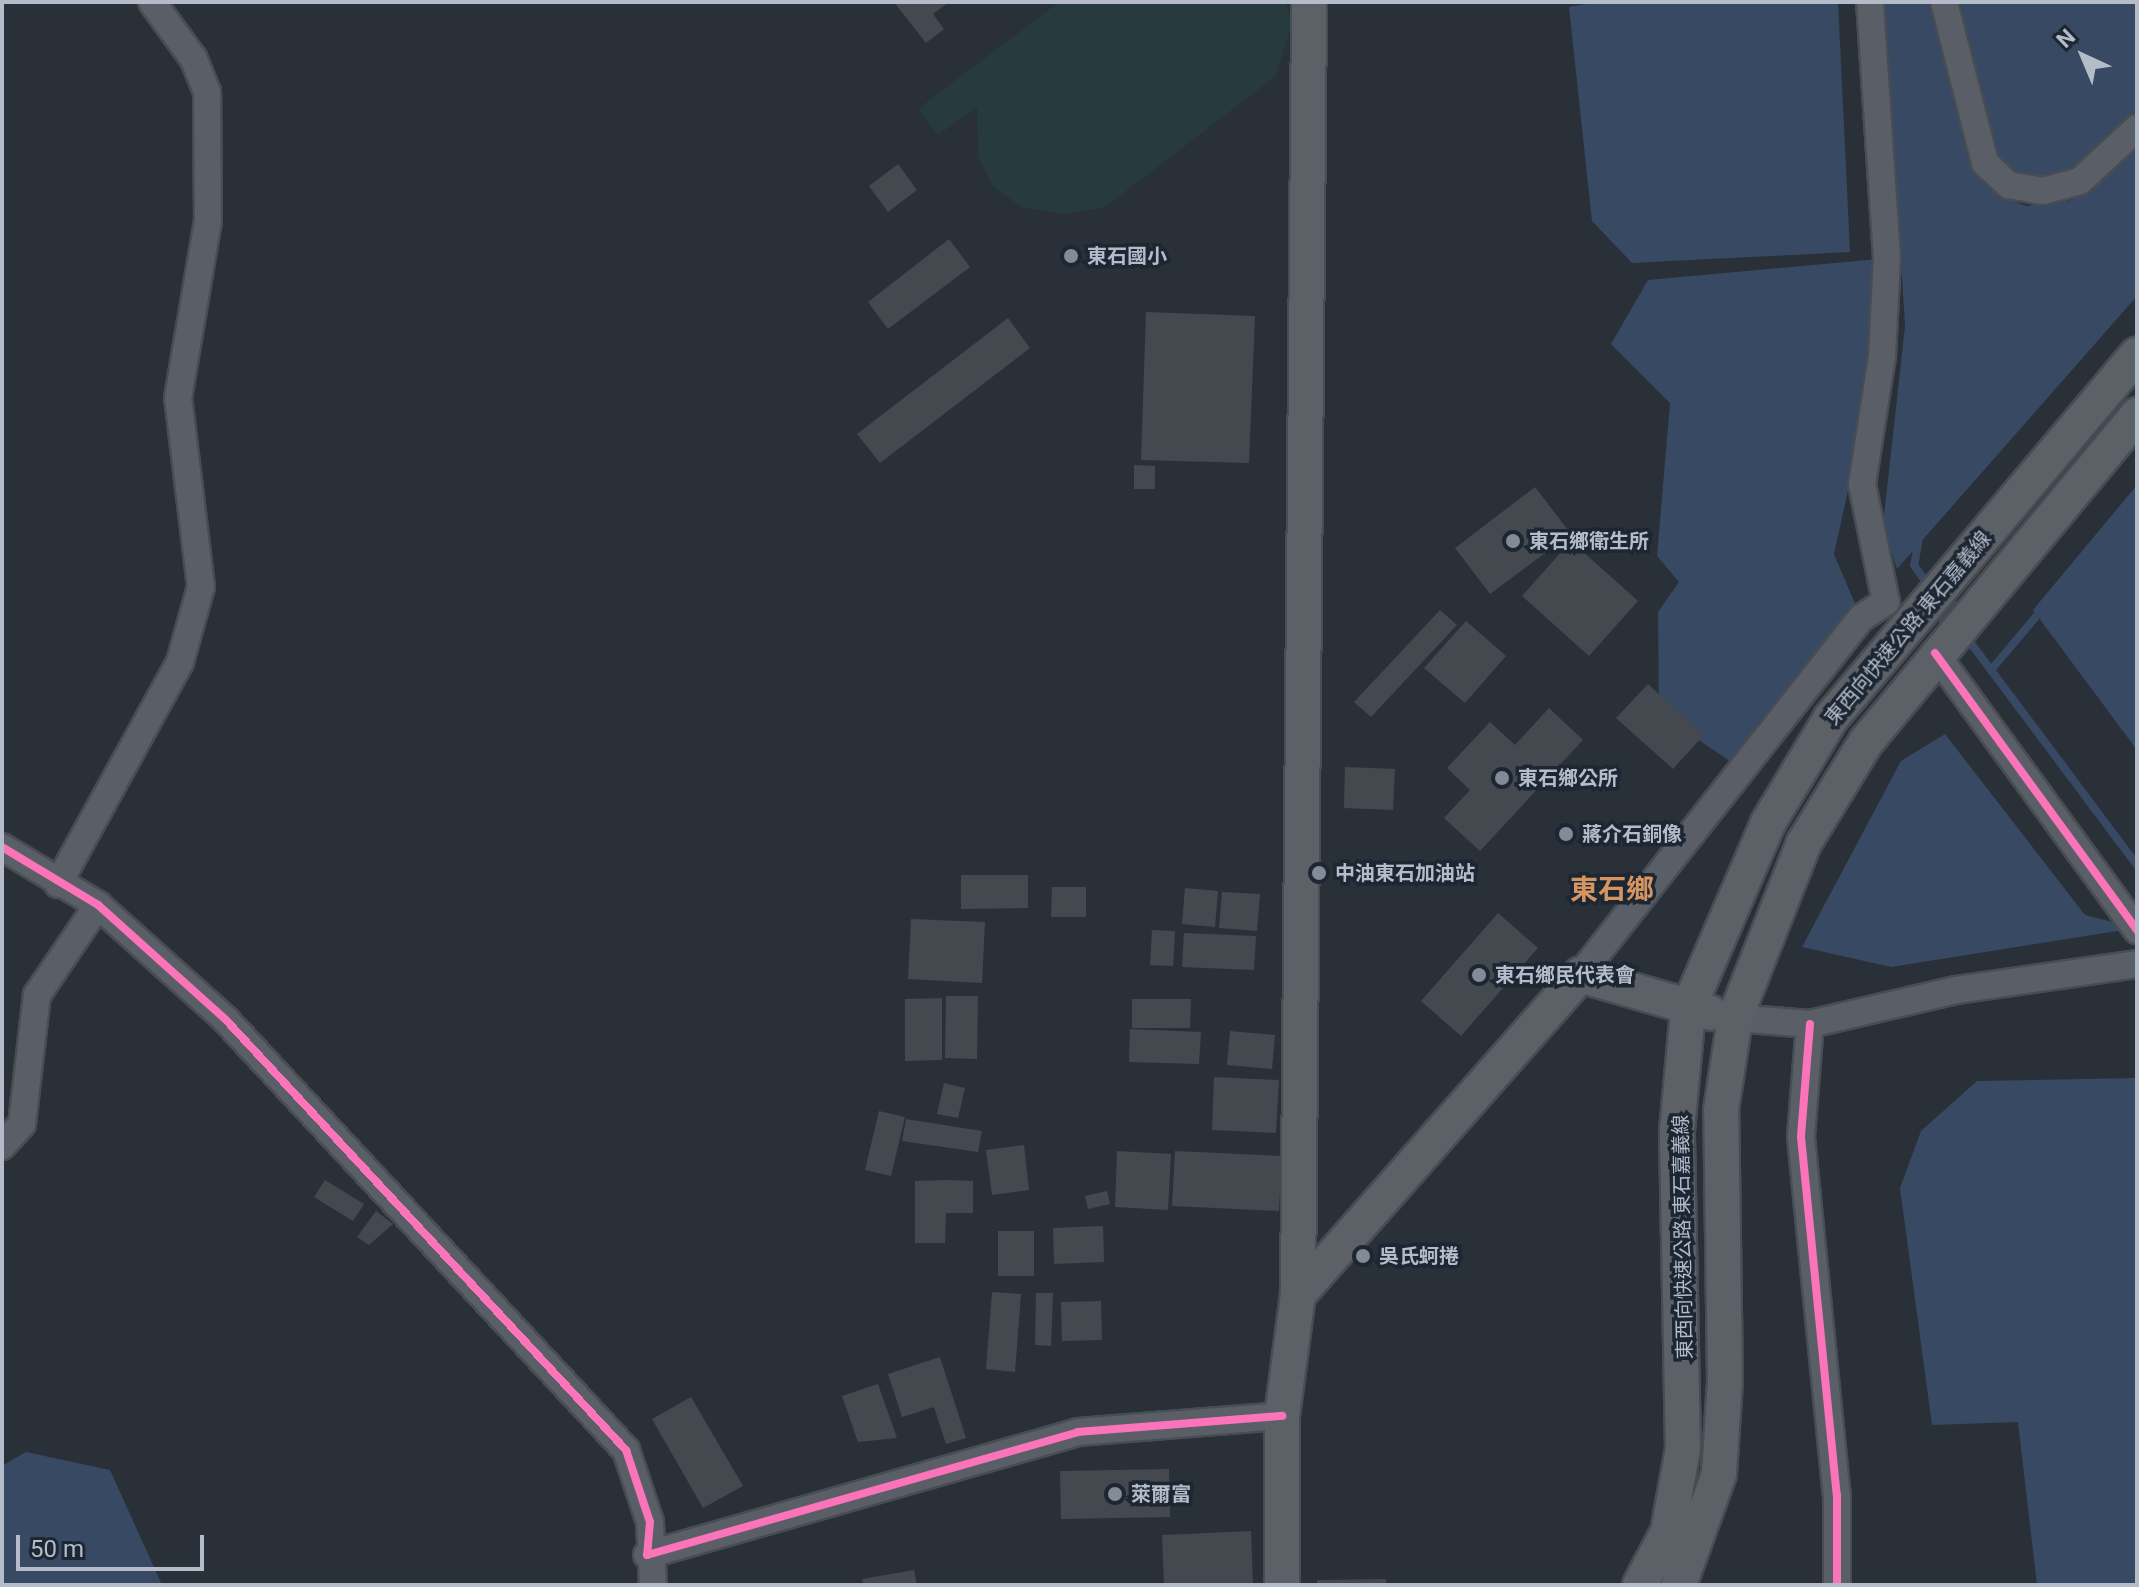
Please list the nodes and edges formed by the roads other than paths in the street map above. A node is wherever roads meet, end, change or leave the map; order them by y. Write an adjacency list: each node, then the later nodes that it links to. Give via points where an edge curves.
1 (152, 2): 10 (street, via 193,58 207,92 208,221 178,398 201,587 180,662)
2 (1309, 2): 19 (main road)
3 (1870, 2): 14 (street, via 1887,258 1882,356 1862,484 1886,602 1861,618)
4 (1944, 2): 5 (street, via 1985,163 2009,185 2043,191 2080,181)
5 (2137, 128)
6 (2137, 355): 15 (main road, 東西向快速公路 東石嘉義線, via 1831,718 1768,823)
7 (2137, 415): 8 (main road, 東西向快速公路 東石嘉義線)
8 (1935, 653): 12 (street); 16 (main road, 東西向快速公路 東石嘉義線, via 1866,742 1804,843)
9 (2, 847): 10 (street)
10 (58, 884): 11 (street)
11 (98, 905): 18 (street, via 37,995 22,1124); 21 (street, via 225,1019 626,1450 650,1522)
12 (2137, 930)
13 (2137, 964): 17 (street, via 1956,990)
14 (1580, 975): 15 (main road); 19 (main road)
15 (1688, 1009): 16 (main road); 24 (main road, 東西向快速公路 東石嘉義線, via 1677,1131 1683,1449 1668,1532)
16 (1735, 1018): 17 (street); 25 (main road, 東西向快速公路 東石嘉義線, via 1721,1110 1725,1381 1719,1474)
17 (1810, 1024): 26 (street, via 1801,1137 1837,1495)
18 (2, 1146)
19 (1298, 1295): 20 (main road)
20 (1282, 1416): 21 (street, via 1078,1432); 23 (main road)
21 (647, 1555): 22 (street)
22 (653, 1585)
23 (1282, 1585)
24 (1640, 1585)
25 (1679, 1585)
26 (1837, 1585)

